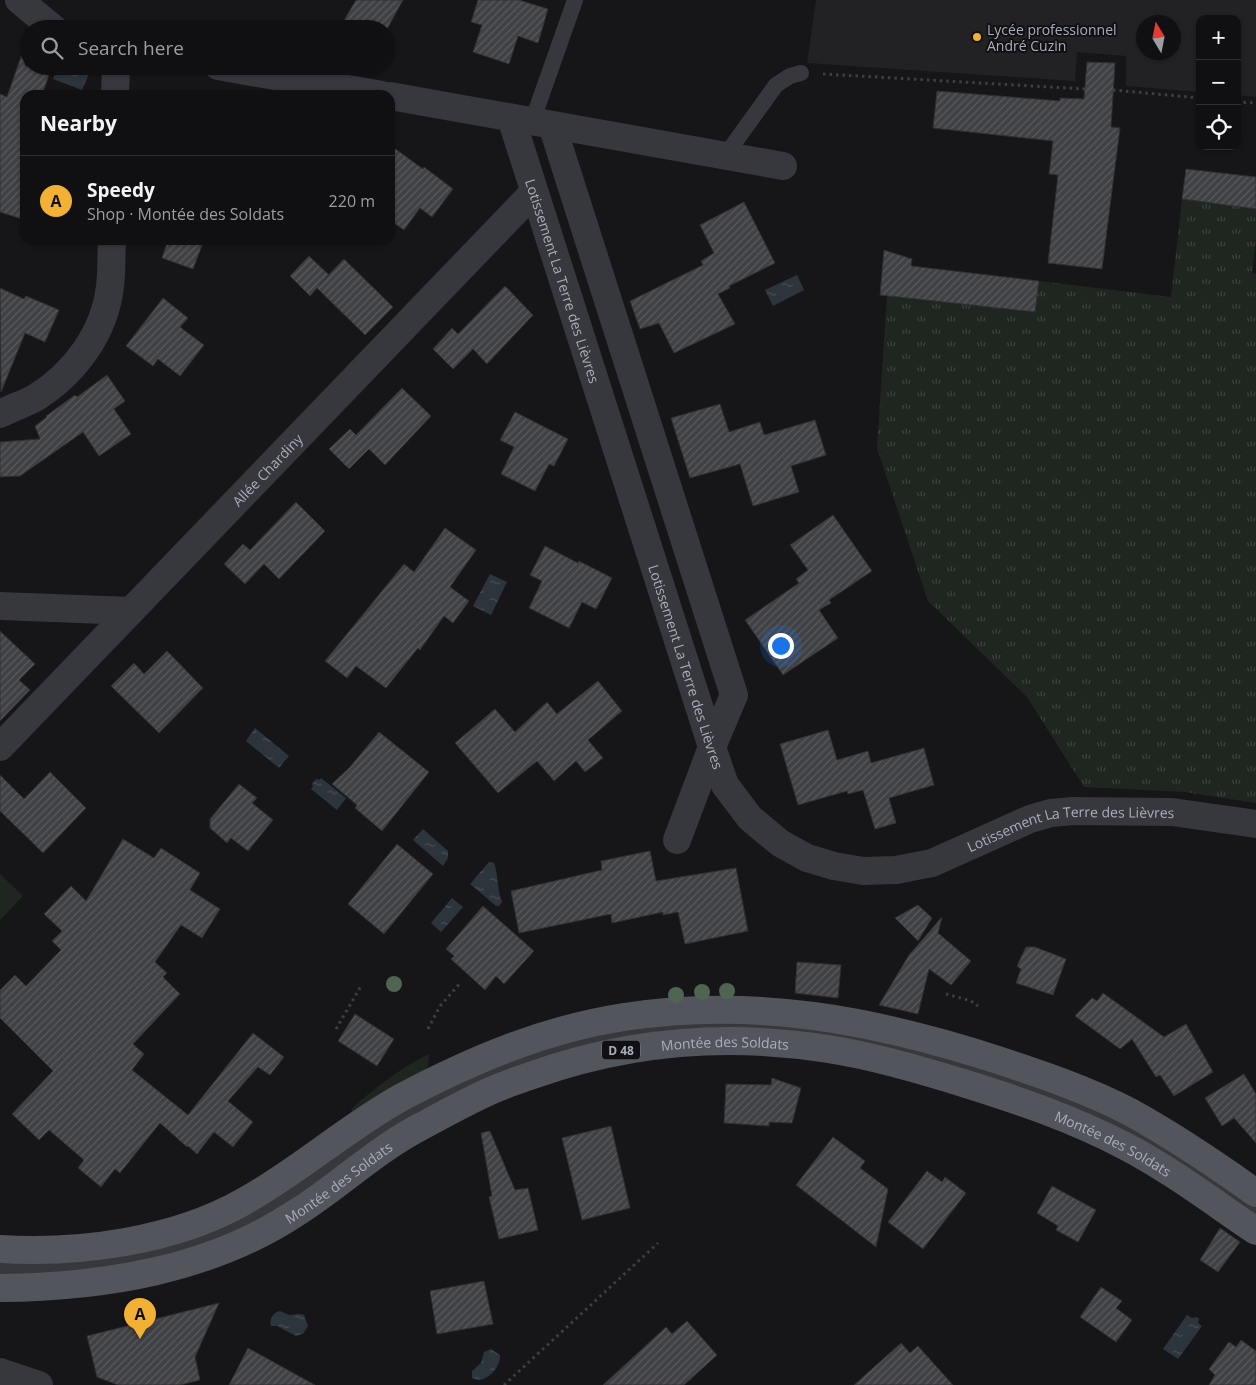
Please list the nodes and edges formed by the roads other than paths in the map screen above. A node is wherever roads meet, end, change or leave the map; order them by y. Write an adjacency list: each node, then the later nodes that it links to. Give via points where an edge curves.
1 (19, 0): 3 (street)
2 (575, 0): 10 (lane)
3 (43, 20)
4 (801, 74): 11 (lane, via 790,76 776,85)
5 (116, 75): 7 (street)
6 (269, 75): 8 (street)
7 (115, 90)
8 (354, 90)
9 (395, 97): 10 (street)
10 (532, 122): 11 (street); 13 (street, Lotissement La Terre des Lièvres); 19 (street, via 734,694)
11 (725, 156): 12 (street)
12 (783, 166)
13 (534, 192): 17 (street, Allée Chardiny); 19 (street, Lotissement La Terre des Lièvres)
14 (112, 245): 15 (street, via 110,287 101,323 85,354 35,398)
15 (0, 414)
16 (0, 606): 17 (street)
17 (130, 611): 18 (street, Allée Chardiny)
18 (0, 747)
19 (712, 748): 20 (street, Lotissement La Terre des Lièvres, via 725,785 750,818 780,843 807,858 863,871 896,870 932,863 1050,812 1172,812); 21 (street)
20 (1256, 824)
21 (677, 840)
22 (1252, 1184): 25 (main road, D 48, via 1129,1112 1071,1085 956,1047 876,1026 815,1015 684,1009 585,1025 519,1043 463,1067 360,1122 246,1200 192,1225 105,1245 59,1251)
23 (1256, 1211): 26 (lane, via 1136,1132 1072,1101 1026,1084 921,1052 857,1037 769,1026 704,1024 633,1030 596,1037 483,1076 372,1134 288,1196 214,1236 106,1264 54,1270)
24 (1256, 1231): 27 (main road, Montée des Soldats / D 48, via 1128,1147 1066,1117 1020,1100 917,1069 827,1048 704,1040 601,1054 490,1091 390,1144 299,1212 229,1249 107,1281)
25 (0, 1249)
26 (0, 1271)
27 (0, 1288)
28 (0, 1372): 29 (street)
29 (39, 1385)

